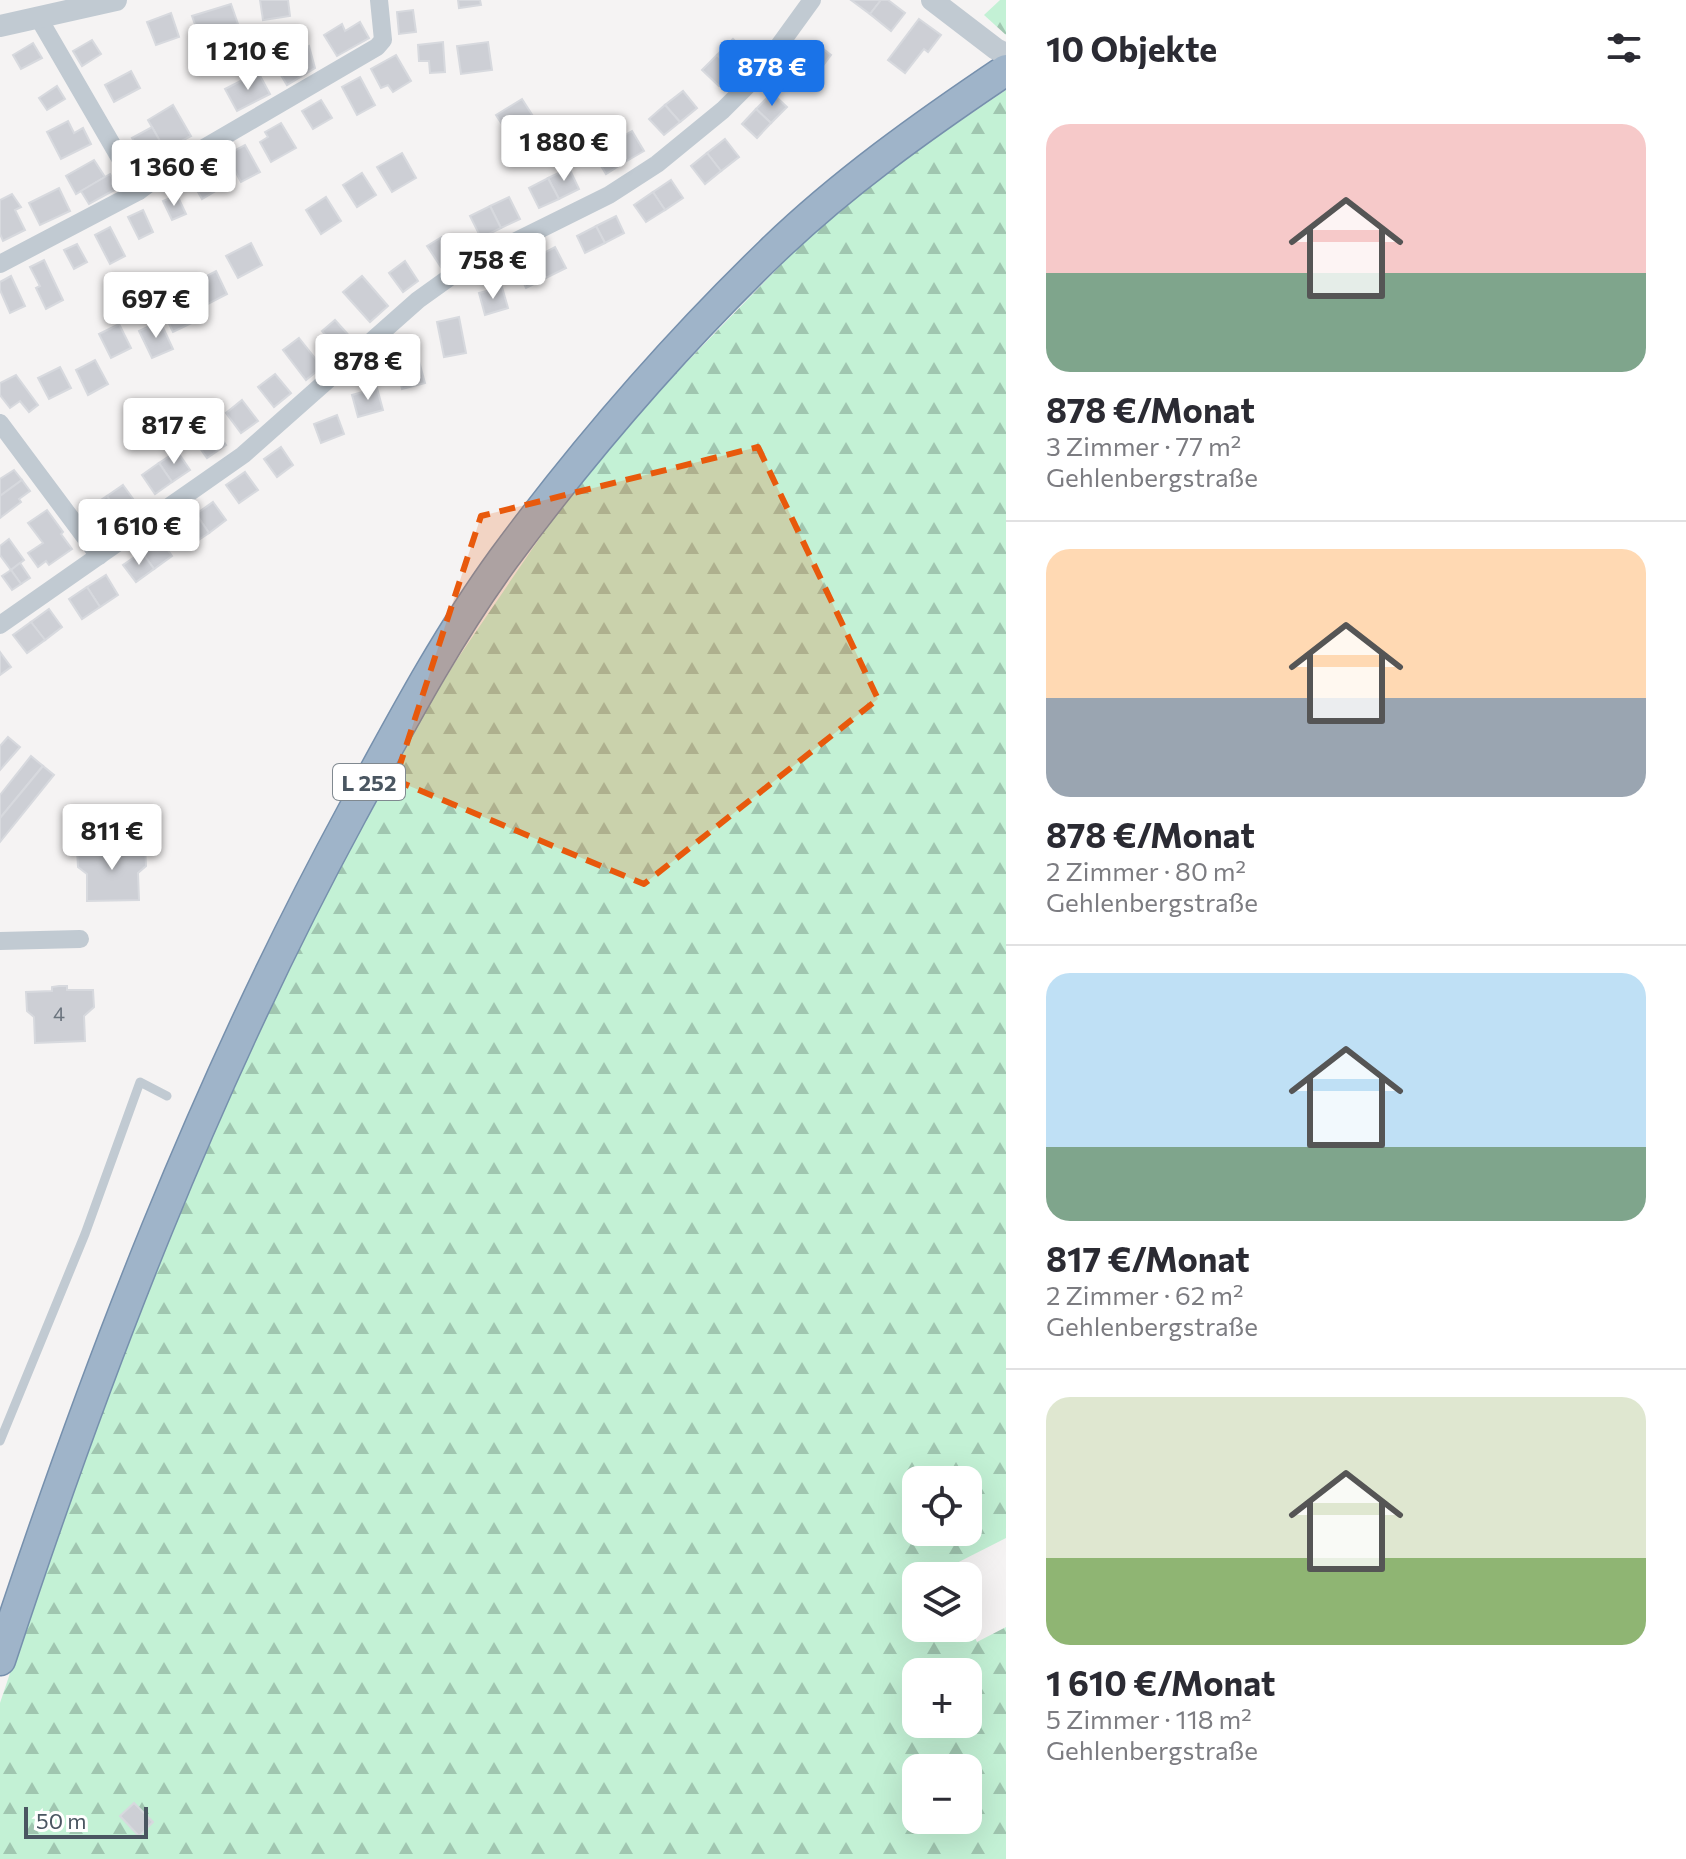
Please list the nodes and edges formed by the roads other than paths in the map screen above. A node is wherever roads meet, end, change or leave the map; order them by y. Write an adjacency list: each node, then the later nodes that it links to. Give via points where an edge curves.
1 (116, 0): 5 (street)
2 (379, 0): 8 (street, via 383,40 377,47)
3 (812, 0): 11 (street, via 757,76 657,164 609,195 464,267 418,300 243,455)
4 (932, 0): 7 (street)
5 (38, 17): 6 (street); 8 (street)
6 (0, 26)
7 (1003, 67): 17 (highway, L 252, via 840,192 772,251 680,345 513,547 434,663 286,938 216,1086 109,1351)
8 (139, 191): 9 (street)
9 (0, 264)
10 (0, 423): 11 (street)
11 (99, 556): 12 (street)
12 (0, 625)
13 (80, 939): 14 (street)
14 (0, 941)
15 (167, 1096): 16 (lane, via 140,1082)
16 (0, 1441)
17 (0, 1660)

